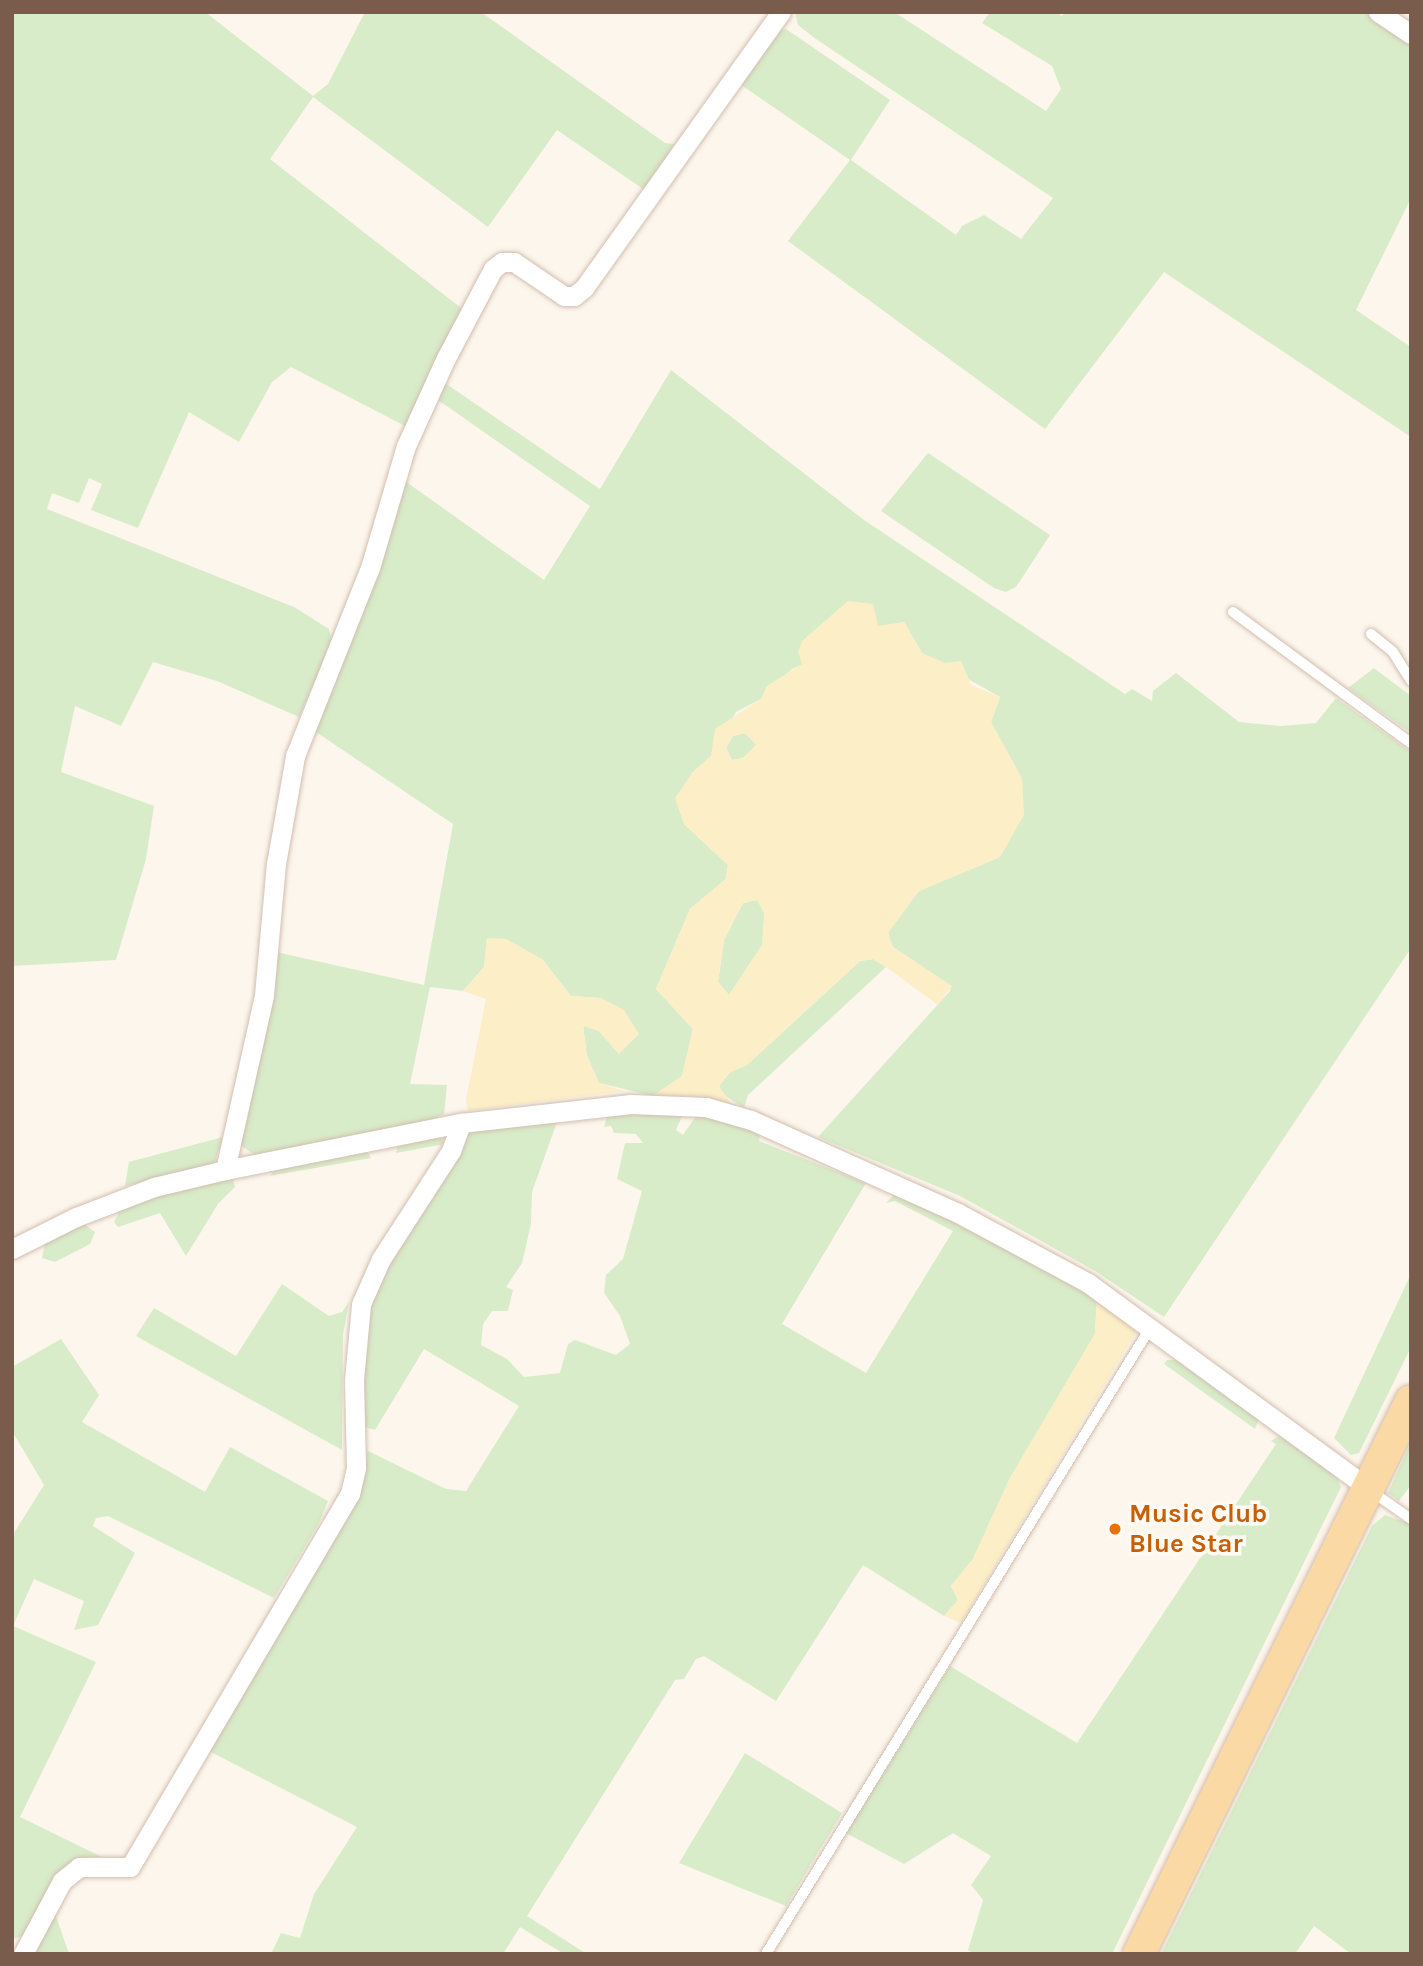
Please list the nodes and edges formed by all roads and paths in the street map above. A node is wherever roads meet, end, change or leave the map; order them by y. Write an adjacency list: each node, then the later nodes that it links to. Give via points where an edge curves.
1 (781, 12): 9 (street, via 584,288 574,296 564,296 514,262 502,262 493,269 446,358 407,446 370,568 295,757 276,864 264,995)
2 (1380, 13): 3 (street)
3 (1411, 34)
4 (1233, 612): 7 (lane)
5 (1371, 634): 6 (lane, via 1393,652)
6 (1411, 681)
7 (1411, 743)
8 (461, 1123): 9 (street); 11 (street, via 631,1104 706,1107 751,1120 958,1213 1088,1283); 15 (street, via 451,1151 381,1259 360,1304 354,1380 356,1468 350,1494 130,1867 79,1867 62,1881)
9 (225, 1170): 10 (street, via 154,1187 75,1217)
10 (12, 1249)
11 (1150, 1327): 13 (street); 16 (lane)
12 (1411, 1401): 13 (main road)
13 (1368, 1488): 14 (lane); 17 (main road)
14 (1411, 1519)
15 (23, 1954)
16 (766, 1954)
17 (1139, 1954)

